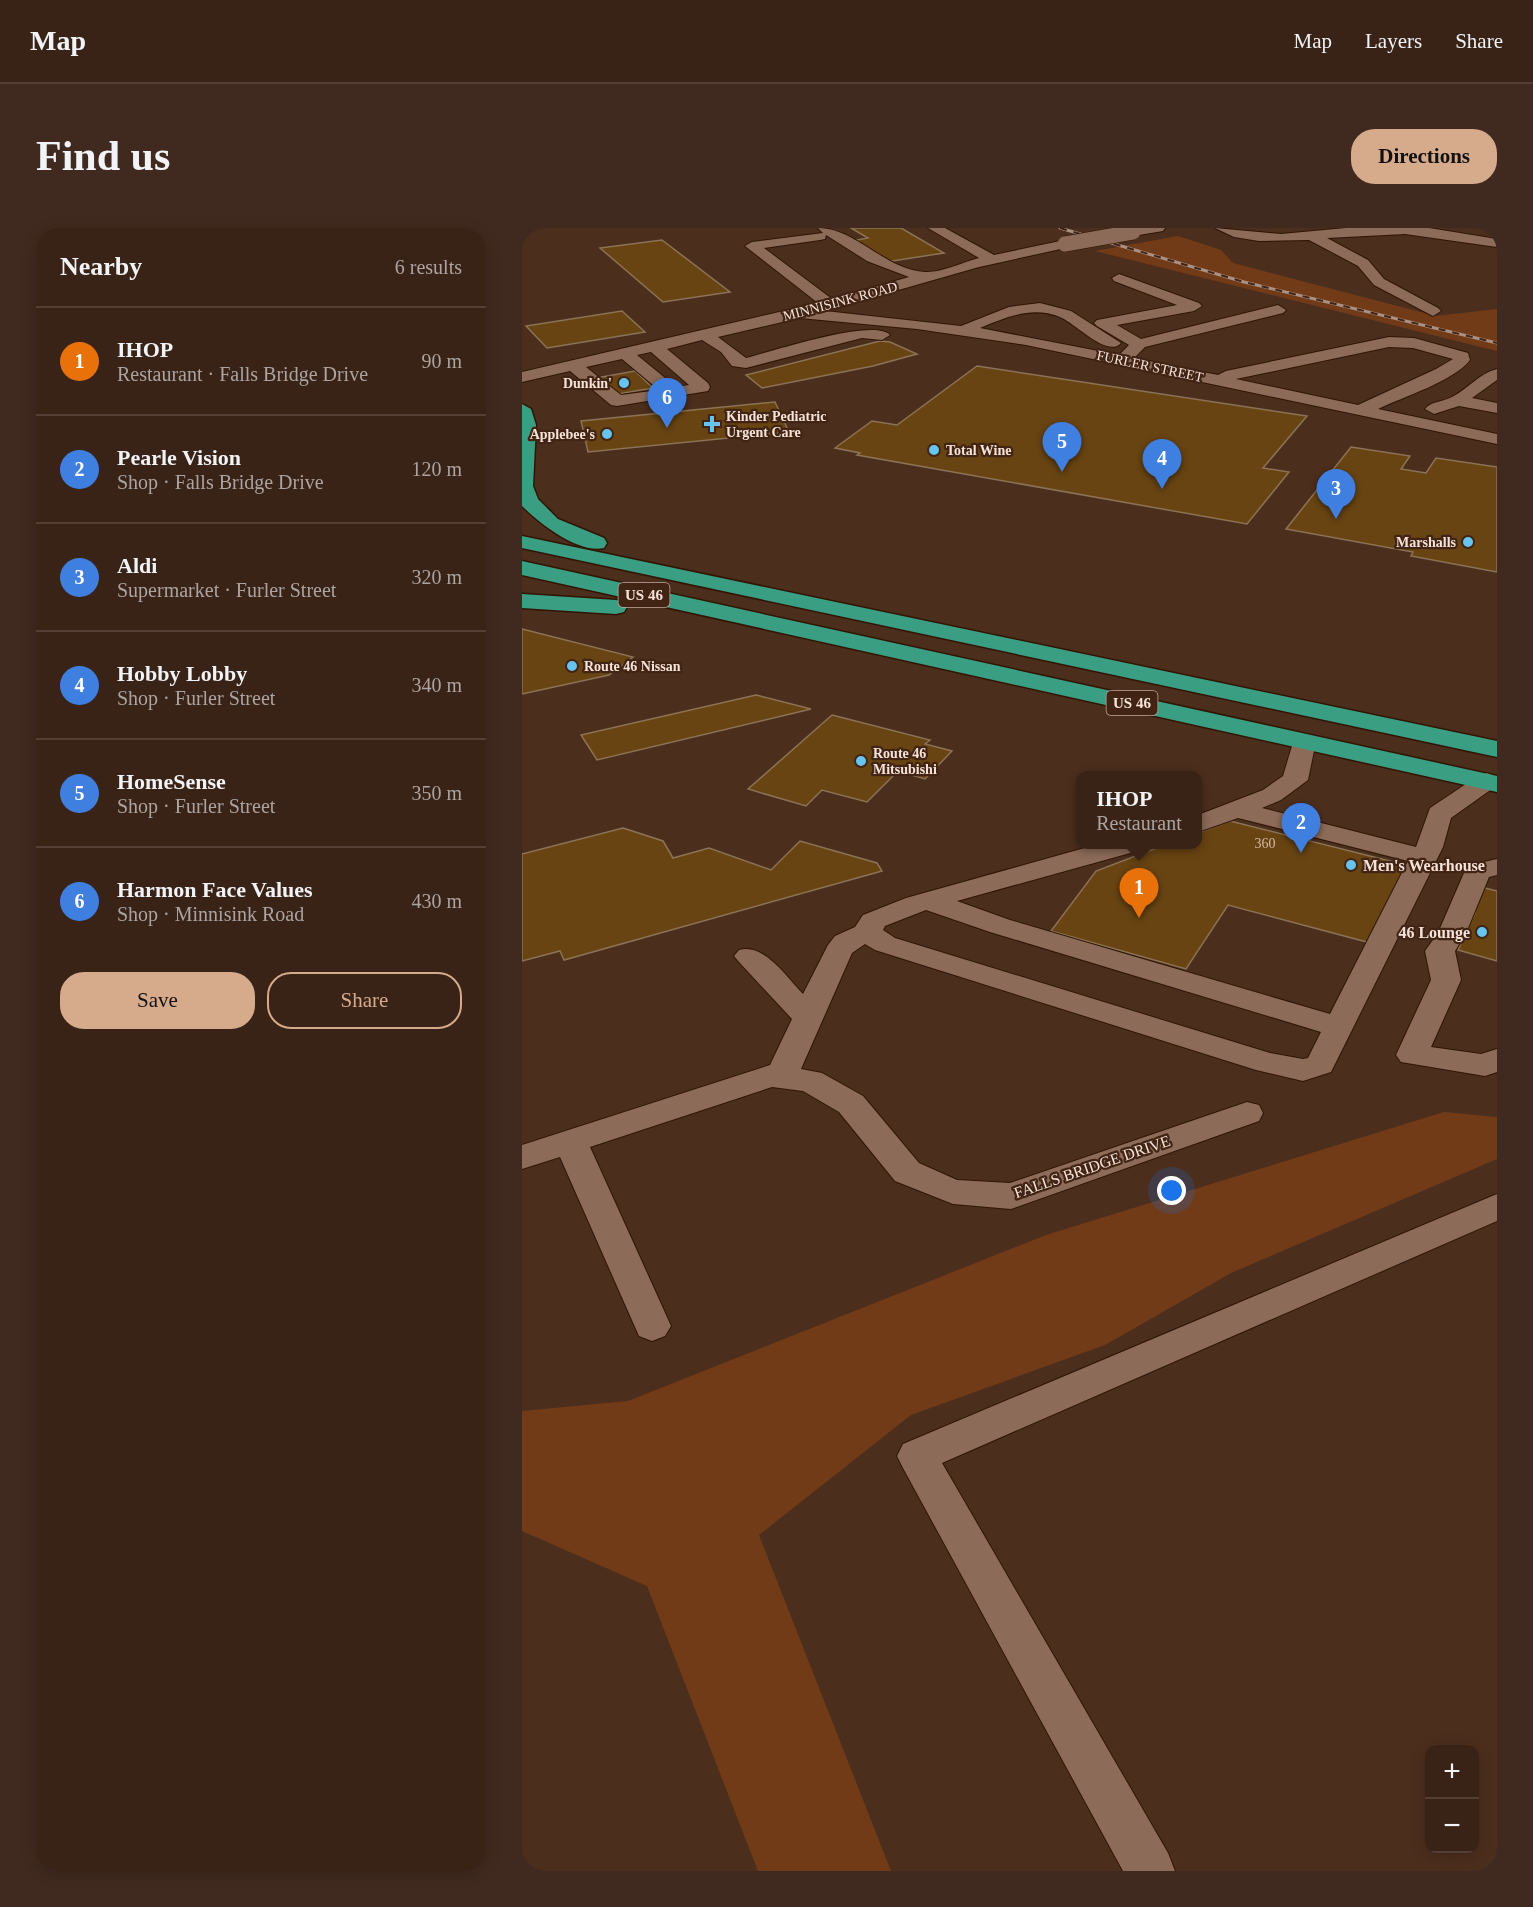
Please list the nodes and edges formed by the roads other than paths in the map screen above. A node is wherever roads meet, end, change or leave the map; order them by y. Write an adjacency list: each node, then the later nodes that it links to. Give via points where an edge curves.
1 (935, 228): 7 (street)
2 (1158, 228): 7 (street, MINNISINK ROAD, bridge)
3 (1222, 228): 5 (street, via 1230,233 1269,237)
4 (822, 232): 8 (street, via 874,261); 11 (street, via 752,246)
5 (1310, 235): 6 (street, via 1418,230); 13 (street, via 1363,263 1379,282)
6 (1497, 243)
7 (992, 259): 8 (street, MINNISINK ROAD)
8 (925, 277): 11 (street, MINNISINK ROAD)
9 (1119, 278): 17 (street, via 1194,306)
10 (1056, 295): 17 (street)
11 (829, 304): 14 (street, MINNISINK ROAD)
12 (1278, 310): 22 (street)
13 (1433, 311)
14 (800, 313): 15 (street, FURLER STREET); 20 (street, MINNISINK ROAD)
15 (915, 324): 16 (street, FURLER STREET); 19 (street, via 903,336)
16 (964, 330): 17 (street, via 1031,305 1064,313); 26 (street, FURLER STREET)
17 (1102, 330): 22 (street); 26 (street, via 1113,343)
18 (801, 332): 19 (street)
19 (862, 333): 24 (street, via 746,363 738,363)
20 (706, 336): 23 (street, MINNISINK ROAD); 24 (street)
21 (748, 344): 24 (street)
22 (1139, 344): 27 (street)
23 (655, 347): 25 (street, MINNISINK ROAD); 32 (street, via 702,387)
24 (727, 348)
25 (626, 354): 28 (street, MINNISINK ROAD); 32 (street)
26 (1094, 354): 27 (street, FURLER STREET)
27 (1123, 360): 31 (street, FURLER STREET)
28 (573, 365): 30 (street, MINNISINK ROAD); 32 (street, via 617,401)
29 (1497, 374): 33 (street)
30 (522, 377)
31 (1213, 379): 36 (street, FURLER STREET); 36 (street, via 1389,342 1414,343 1462,356 1462,360 1442,373)
32 (673, 393)
33 (1458, 401): 34 (street); 37 (street)
34 (1497, 408)
35 (522, 409): 41 (highway, via 527,425 522,486 529,501 551,523 568,532)
36 (1361, 411): 37 (street, FURLER STREET, via 1384,415 1394,409)
37 (1429, 417): 38 (street)
38 (1497, 439)
39 (522, 542): 41 (highway, US 46)
40 (522, 568): 43 (highway, US 46)
41 (667, 572): 45 (highway, US 46)
42 (522, 601): 43 (highway, via 581,603)
43 (766, 622): 44 (highway, US 46)
44 (1304, 741): 46 (highway, US 46); 47 (street, via 1295,780 1272,795)
45 (1497, 749)
46 (1492, 783): 50 (street, via 1439,814)
47 (1235, 810): 48 (street); 50 (street)
48 (1202, 822)
49 (1113, 849): 52 (street)
50 (1424, 857): 56 (street)
51 (1497, 867): 57 (street, via 1477,872 1452,933 1440,951 1446,980 1412,1055 1485,1065)
52 (928, 901): 53 (street, via 873,921); 56 (street)
53 (867, 933): 55 (street, via 845,942 838,951); 56 (street, via 885,944 1285,1067 1303,1070 1320,1065)
54 (749, 956): 55 (street)
55 (808, 1017): 58 (street)
56 (1340, 1027)
57 (1497, 1059)
58 (781, 1077): 59 (street, FALLS BRIDGE DRIVE, via 811,1081 851,1104 907,1172 953,1192 1011,1196); 60 (street, FALLS BRIDGE DRIVE)
59 (1246, 1113)
60 (570, 1141): 61 (street, FALLS BRIDGE DRIVE); 63 (street)
61 (522, 1157)
62 (1497, 1207): 64 (street, via 917,1456)
63 (652, 1326)
64 (1150, 1871)

